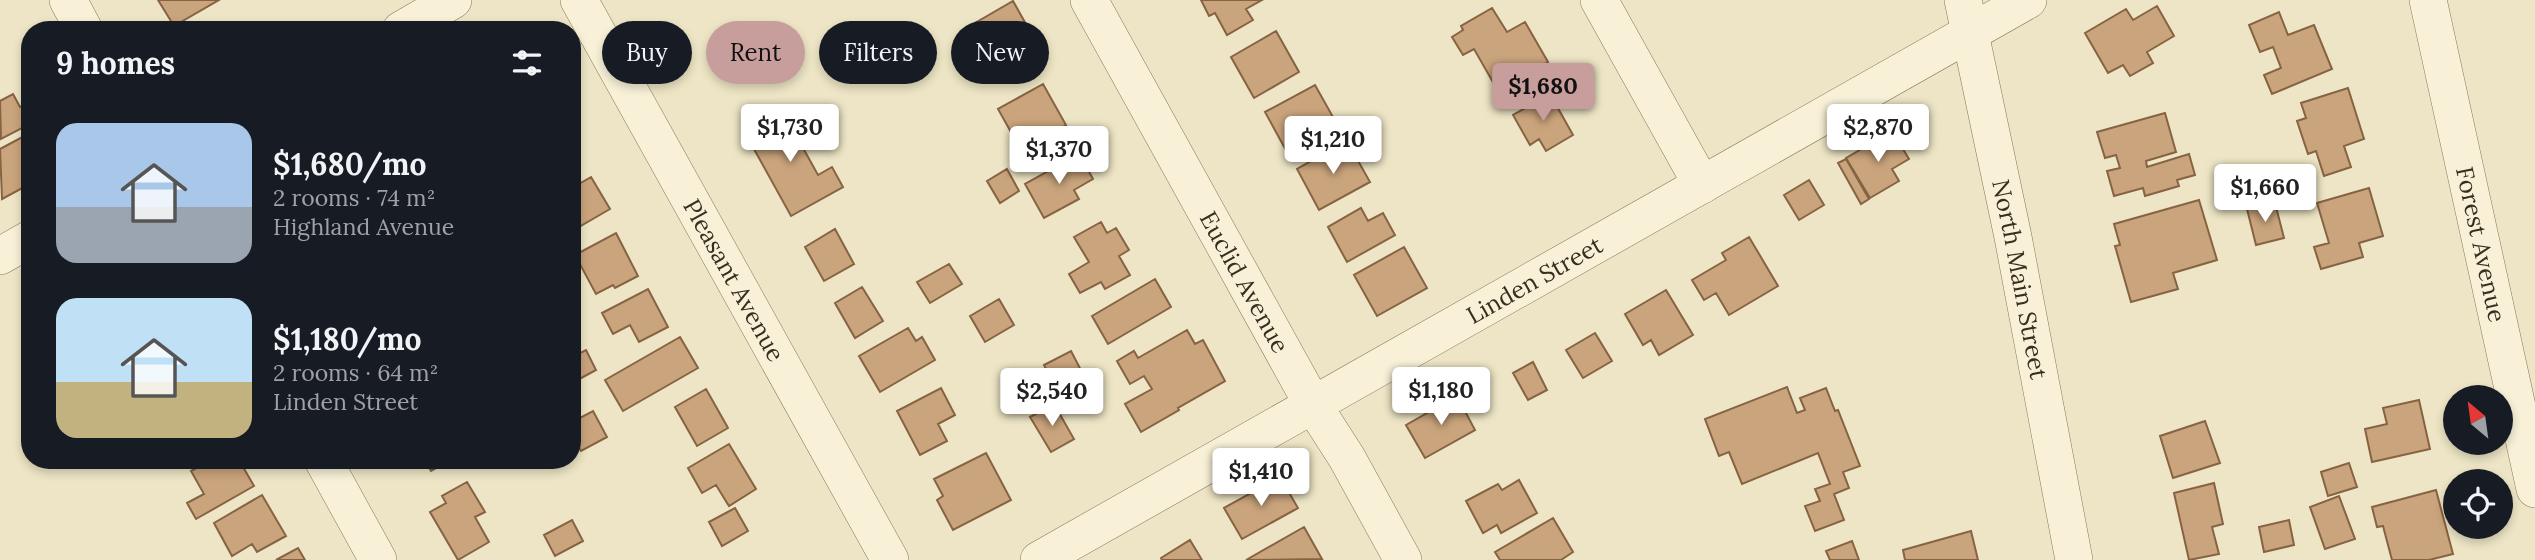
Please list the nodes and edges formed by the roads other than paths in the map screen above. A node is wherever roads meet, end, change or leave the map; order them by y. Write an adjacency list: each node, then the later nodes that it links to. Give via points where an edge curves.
1 (68, 0): 9 (street)
2 (453, 0): 10 (street)
3 (579, 0): 18 (street, Pleasant Avenue)
4 (1089, 0): 14 (street, Euclid Avenue)
5 (1599, 0): 11 (street)
6 (2028, 0): 8 (street, Linden Street)
7 (2428, 0): 16 (street, Forest Avenue)
8 (1966, 16): 11 (street, Linden Street); 21 (street, North Main Street)
9 (79, 21)
10 (417, 21)
11 (1702, 185): 14 (street, Linden Street)
12 (21, 244): 13 (street)
13 (0, 256)
14 (1313, 405): 19 (street, Linden Street); 20 (street, Euclid Avenue)
15 (328, 469): 17 (street)
16 (2535, 489)
17 (378, 560)
18 (890, 560)
19 (1040, 560)
20 (1404, 560)
21 (2074, 560)

